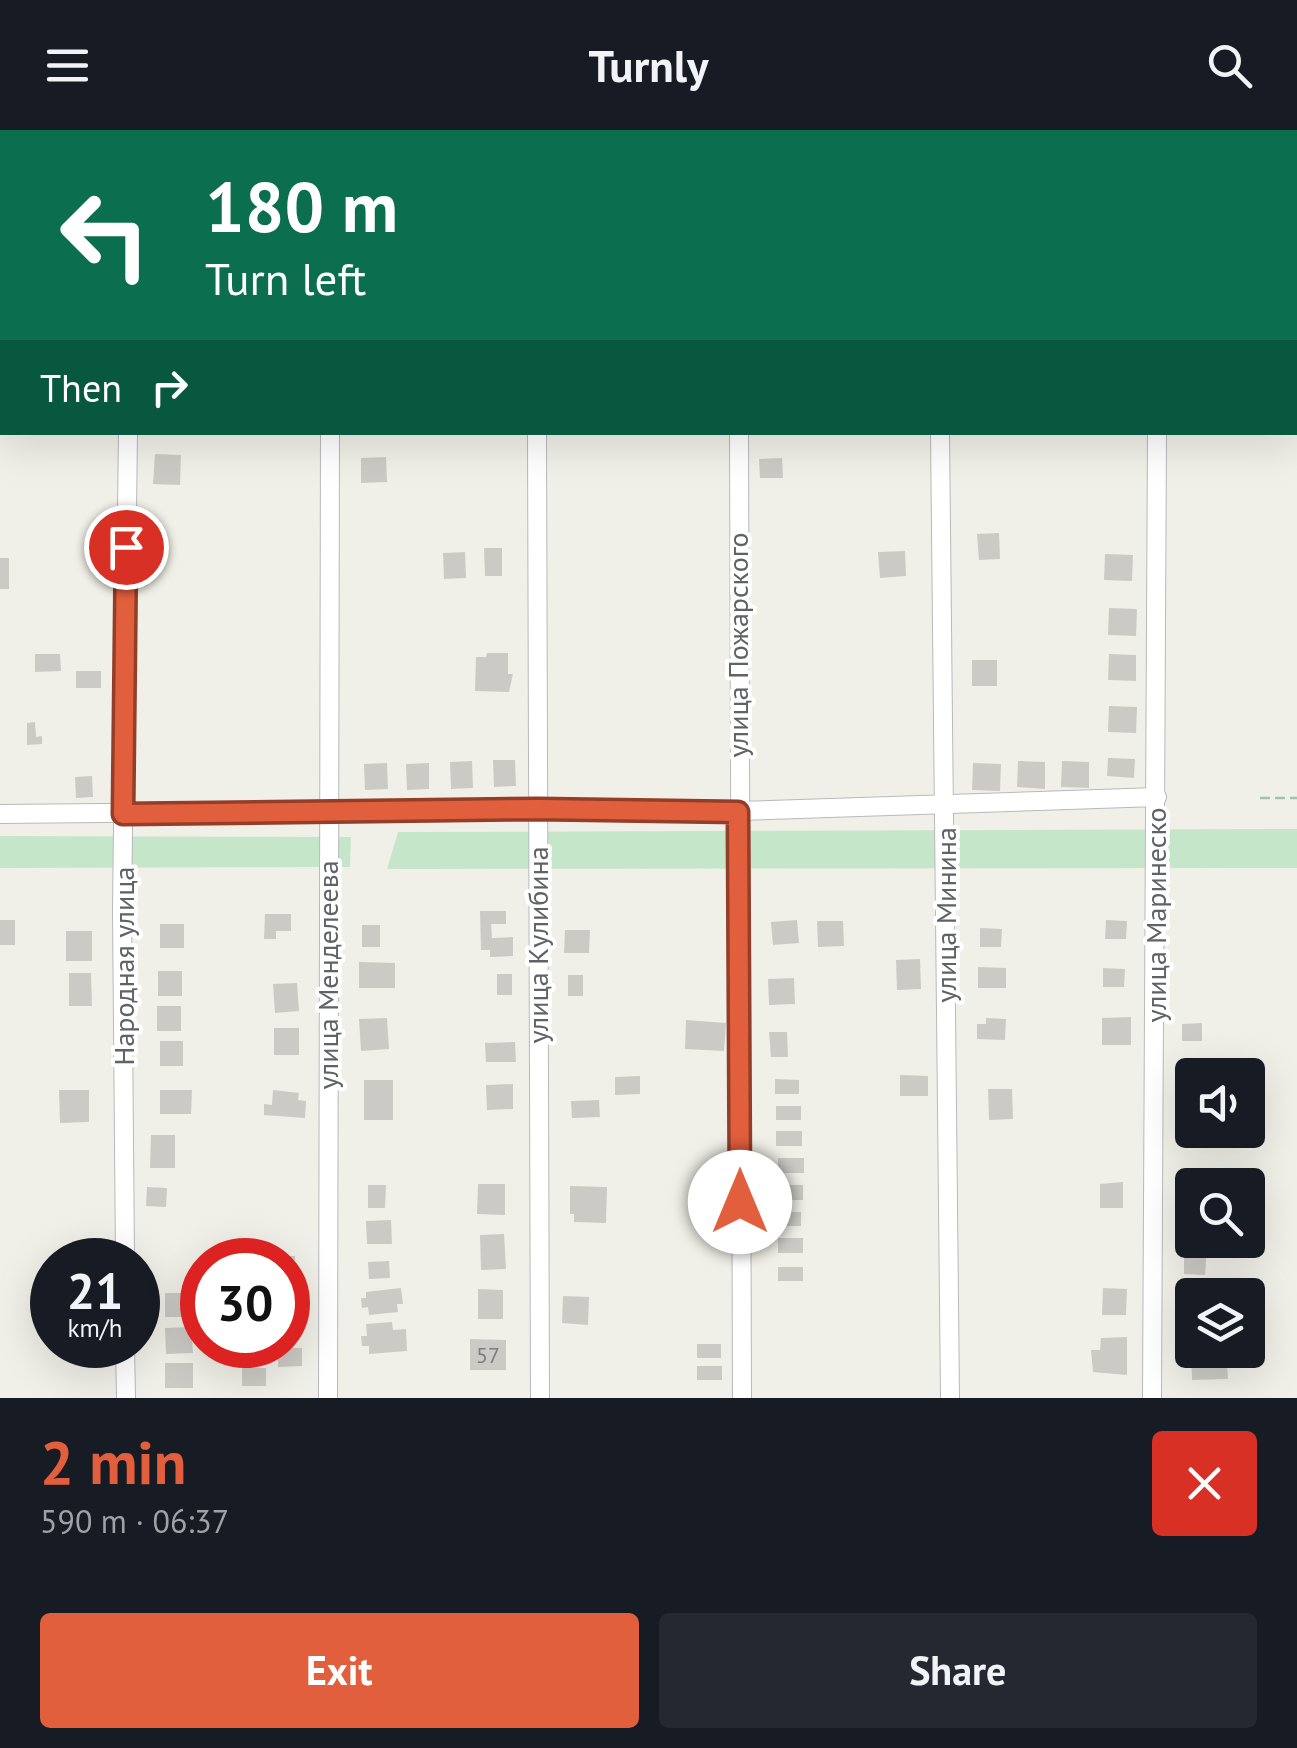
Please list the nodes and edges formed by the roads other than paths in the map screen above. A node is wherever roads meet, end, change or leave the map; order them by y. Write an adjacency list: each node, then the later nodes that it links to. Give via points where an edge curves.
1 (128, 435): 13 (street, Народная улица)
2 (330, 435): 10 (street, улица Менделеева)
3 (536, 435): 9 (street, улица Кулибина)
4 (738, 435): 11 (street, улица Пожарского)
5 (940, 435): 8 (street, улица Минина)
6 (1156, 435): 7 (street, улица Маринеско)
7 (1157, 797): 8 (street); 21 (street, улица Маринеско)
8 (945, 807): 11 (street); 20 (street, улица Минина)
9 (538, 809): 10 (street); 11 (street); 18 (street, улица Кулибина)
10 (328, 810): 13 (street); 17 (street, улица Менделеева)
11 (738, 812): 19 (street, улица Пожарского)
12 (0, 814): 13 (street)
13 (123, 814): 14 (street, Народная улица)
14 (125, 1238)
15 (125, 1368): 16 (street)
16 (126, 1398)
17 (328, 1398)
18 (540, 1398)
19 (742, 1398)
20 (950, 1398)
21 (1152, 1398)

